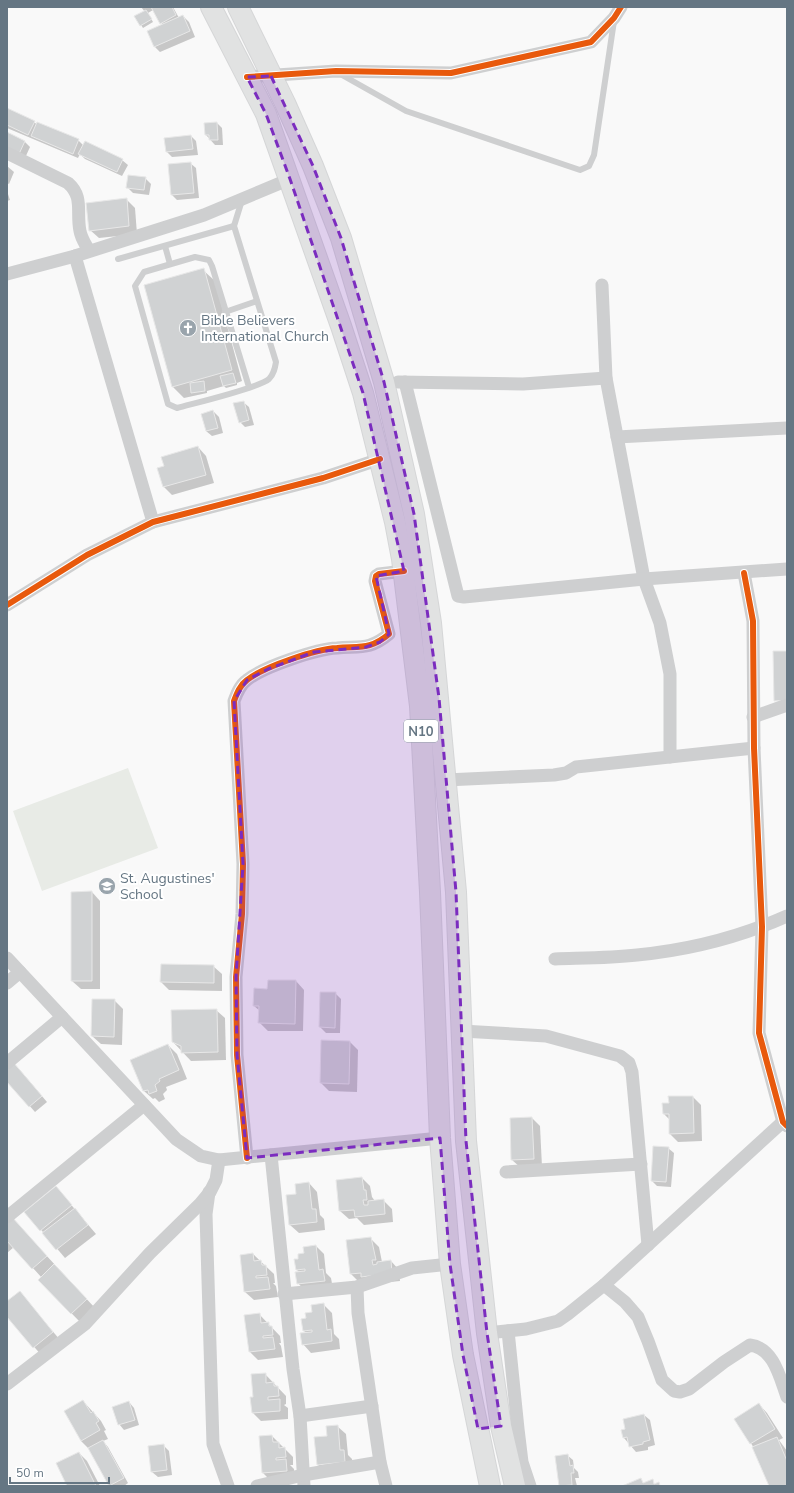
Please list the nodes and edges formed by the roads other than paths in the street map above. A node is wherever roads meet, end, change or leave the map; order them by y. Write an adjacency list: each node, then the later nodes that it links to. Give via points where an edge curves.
1 (211, 7): 6 (main road, N10)
2 (238, 7): 5 (main road, N10)
3 (618, 12): 4 (street, via 591,42 451,73); 4 (lane, via 594,155 589,166 580,170 406,111)
4 (336, 71): 5 (street)
5 (271, 76): 6 (street); 21 (main road, N10, via 313,166 341,238)
6 (247, 78): 8 (main road, N10, via 266,114)
7 (7, 153): 12 (street, via 74,188 78,195 80,230)
8 (290, 179): 9 (street); 26 (main road, N10, via 363,393)
9 (242, 199): 10 (lane); 12 (street, via 204,215)
10 (234, 226): 11 (lane); 18 (lane)
11 (165, 246): 14 (lane); 15 (lane)
12 (90, 251): 13 (street)
13 (75, 256): 16 (street); 27 (street)
14 (118, 259)
15 (170, 264): 19 (lane, via 195,257 209,260); 23 (lane, via 144,272 135,286 168,404 177,408)
16 (7, 274)
17 (602, 285): 20 (street)
18 (257, 301): 19 (lane); 23 (lane, via 276,362 271,377 265,382)
19 (225, 312): 23 (lane)
20 (606, 378): 22 (street, via 523,384); 25 (street)
21 (384, 382): 22 (street); 37 (main road, N10, via 421,551 431,624)
22 (404, 382): 31 (street, via 458,596)
23 (248, 387)
24 (787, 428): 25 (street)
25 (617, 437): 31 (street)
26 (380, 459): 27 (street, via 323,478); 29 (main road, N10)
27 (153, 522): 32 (street, via 87,555)
28 (787, 569): 30 (street)
29 (404, 571): 49 (main road, N10, via 420,706); 51 (street, via 376,576 375,581 389,634 380,642 366,647 314,652 268,669 247,680 238,690 234,701 243,864 242,914 236,977 237,1055)
30 (744, 573): 31 (street); 34 (street, via 753,621)
31 (644, 579): 36 (street, via 660,623 670,674)
32 (7, 605)
33 (787, 705): 34 (street)
34 (753, 717): 35 (street)
35 (754, 748): 36 (street); 39 (street)
36 (670, 757): 37 (street, via 576,767 554,774)
37 (446, 780): 45 (main road, N10, via 456,892)
38 (787, 916): 39 (street)
39 (762, 927): 41 (street, via 694,947 637,956); 48 (street, via 759,1033)
40 (7, 958): 42 (street)
41 (555, 960)
42 (20, 972): 43 (street); 44 (street)
43 (7, 983)
44 (62, 1017): 46 (street); 47 (street)
45 (462, 1032): 53 (street, via 546,1036 620,1056 629,1063 632,1072); 63 (main road, N10, via 466,1141)
46 (7, 1063)
47 (144, 1105): 52 (street, via 190,1150 201,1156); 56 (street)
48 (786, 1122): 57 (street)
49 (440, 1138): 50 (street); 58 (main road, N10)
50 (271, 1155): 51 (street); 61 (street)
51 (247, 1158): 52 (street)
52 (219, 1160): 55 (street, via 216,1180)
53 (641, 1164): 54 (street); 57 (street)
54 (506, 1172)
55 (210, 1192): 64 (street, via 85,1324); 72 (street, via 206,1214 213,1444)
56 (7, 1217)
57 (648, 1245): 59 (street)
58 (450, 1264): 60 (street, via 412,1268); 69 (main road, N10, via 462,1355)
59 (604, 1285): 62 (street, via 558,1321 526,1330); 65 (street, via 625,1302 638,1317 662,1380 670,1389 680,1392 689,1389 750,1345 764,1350 770,1356)
60 (357, 1287): 61 (street); 66 (street, via 358,1313)
61 (284, 1294): 67 (street)
62 (508, 1331): 63 (street); 77 (street, via 522,1462)
63 (487, 1334): 68 (main road, N10)
64 (7, 1384)
65 (787, 1397)
66 (372, 1406): 67 (street); 70 (street)
67 (300, 1416): 71 (street)
68 (501, 1426): 69 (main road); 76 (main road, N10)
69 (478, 1429): 75 (main road, N10)
70 (380, 1462): 71 (street); 74 (street)
71 (303, 1480): 73 (street)
72 (228, 1486)
73 (257, 1486)
74 (386, 1486)
75 (490, 1486)
76 (515, 1486)
77 (530, 1486)

